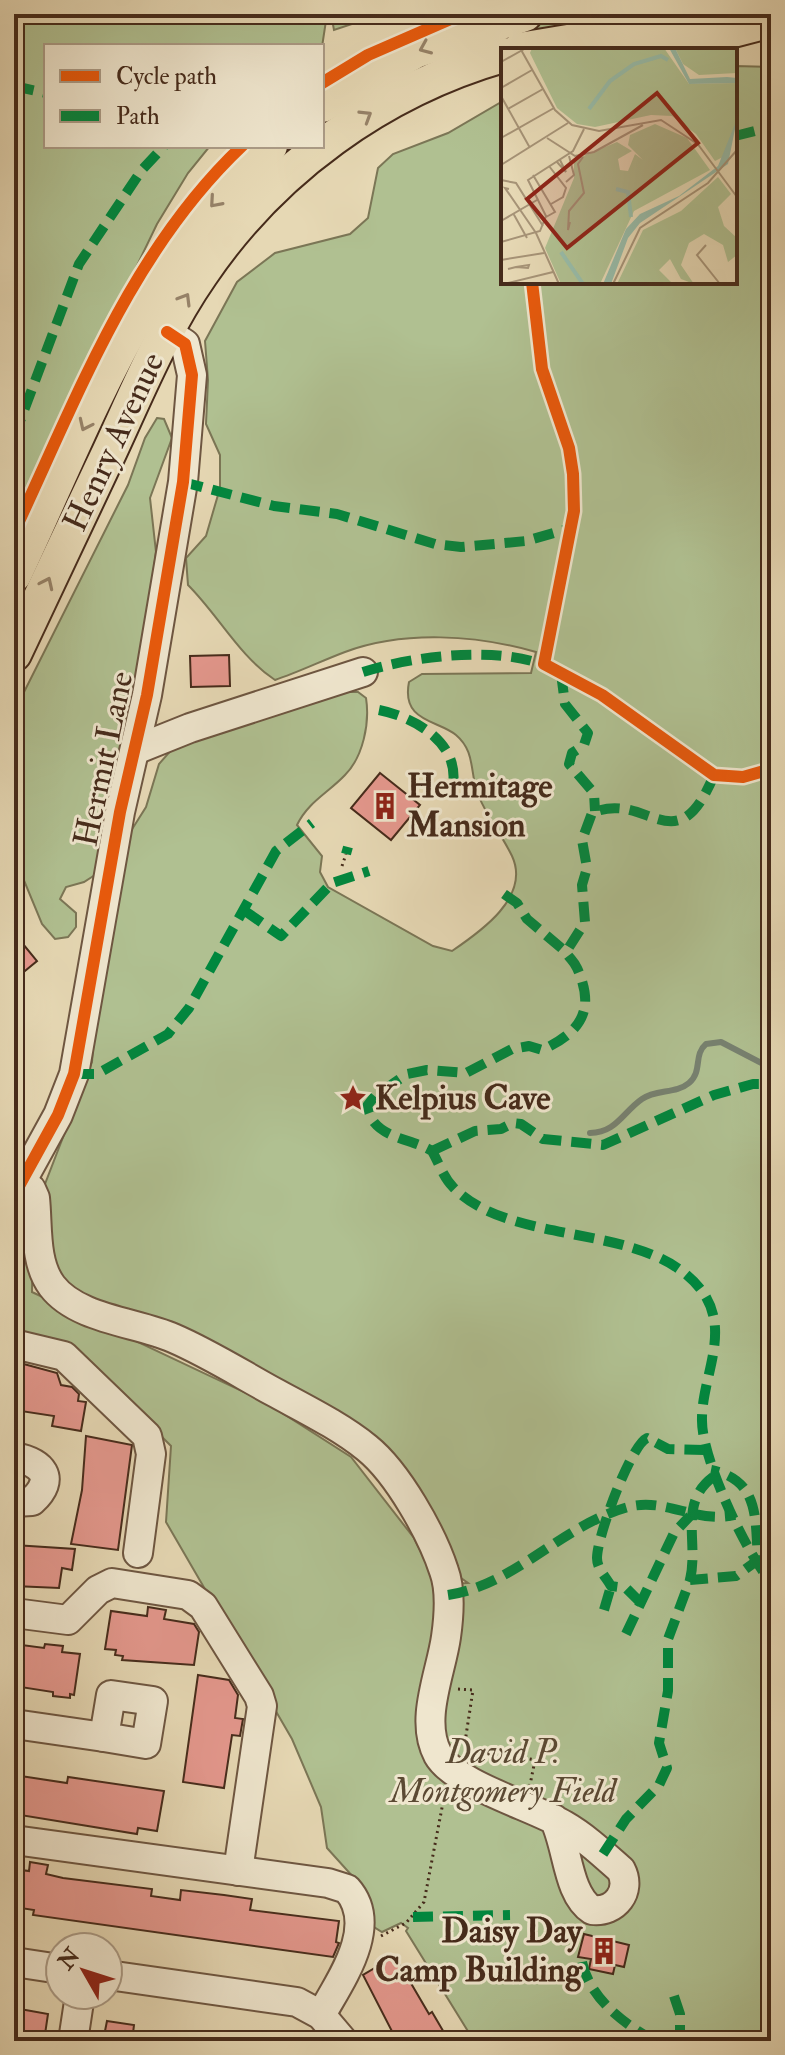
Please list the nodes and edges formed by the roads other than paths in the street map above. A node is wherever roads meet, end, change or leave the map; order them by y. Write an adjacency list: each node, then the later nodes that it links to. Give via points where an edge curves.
1 (525, 14): 5 (main road, one-way to 5, via 415,51)
2 (766, 18): 3 (main road, via 725,32 616,34)
3 (532, 48)
4 (501, 56): 6 (main road, Henry Avenue, one-way to 4, via 398,98)
5 (324, 104)
6 (324, 146)
7 (268, 148): 10 (main road, Henry Avenue, one-way to 10, via 205,213 149,294)
8 (321, 148): 9 (main road, Henry Avenue, one-way to 8, via 201,274 240,223)
9 (167, 332): 11 (main road, Henry Avenue, one-way to 9); 13 (street, Hermit Lane, via 182,341 189,354 189,420 183,482)
10 (14, 575)
11 (14, 654)
12 (363, 672): 13 (street)
13 (135, 750): 14 (street, Hermit Lane, via 74,1074)
14 (17, 1189): 22 (street, via 31,1189 35,1198 43,1269 62,1297 208,1355 376,1456 395,1480 445,1572 447,1636 431,1721 438,1755 451,1770)
15 (14, 1344): 18 (street, via 64,1356 147,1436 150,1472)
16 (14, 1457): 17 (street, via 37,1463 44,1482 32,1501)
17 (14, 1502)
18 (138, 1553)
19 (14, 1613): 24 (street, via 68,1620 112,1583 188,1595 203,1606 262,1706)
20 (14, 1724): 21 (street)
21 (104, 1737)
22 (554, 1819)
23 (14, 1840): 24 (street)
24 (238, 1871): 29 (street, via 347,1889 357,1905 356,1946)
25 (14, 1962): 26 (street)
26 (44, 1967)
27 (124, 1977): 29 (street, via 283,1999)
28 (78, 2011): 30 (street)
29 (321, 2015): 31 (street)
30 (73, 2041)
31 (343, 2041)

